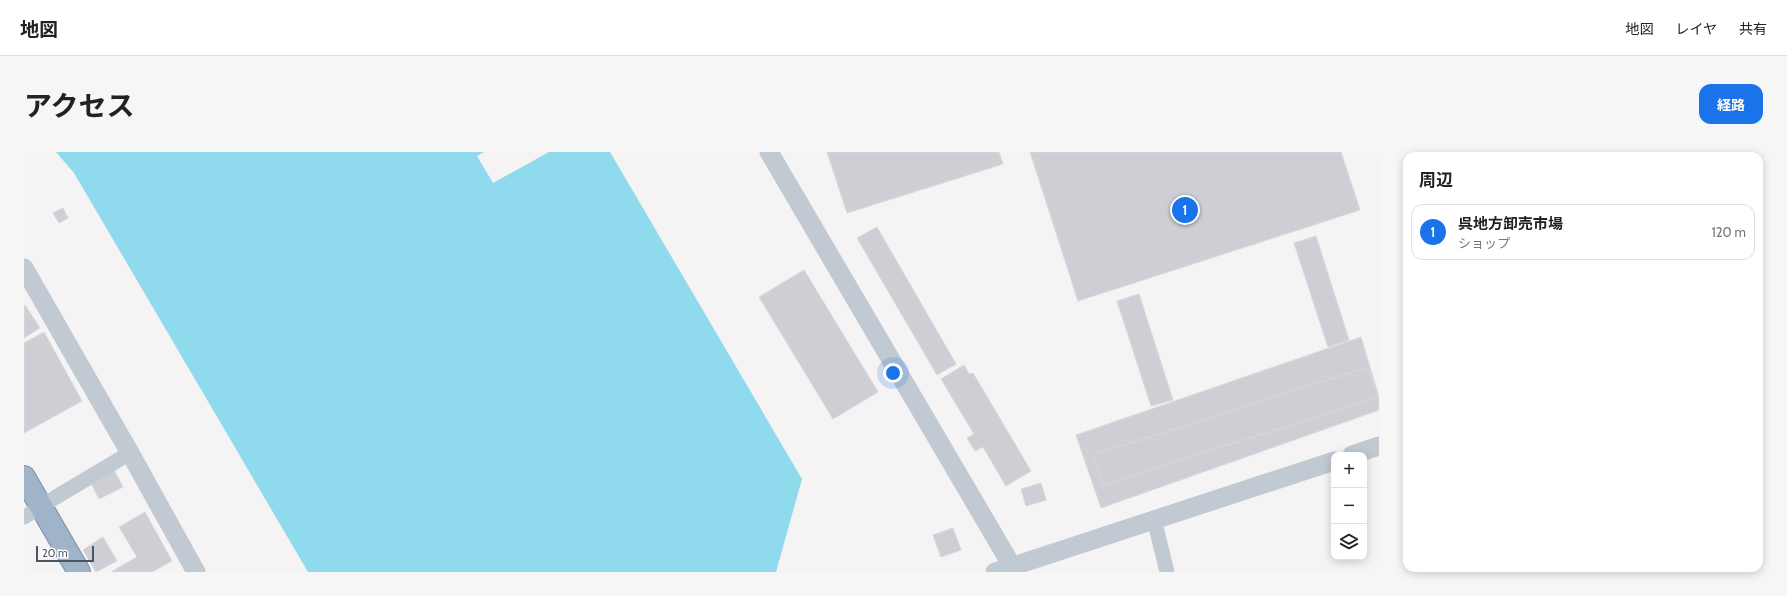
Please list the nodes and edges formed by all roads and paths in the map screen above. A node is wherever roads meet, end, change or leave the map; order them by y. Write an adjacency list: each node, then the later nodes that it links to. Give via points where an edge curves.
1 (769, 152): 10 (street)
2 (24, 268): 5 (street)
3 (1379, 446): 4 (street)
4 (1361, 452)
5 (130, 453): 8 (street); 12 (street)
6 (1331, 462): 9 (street)
7 (24, 477): 8 (highway)
8 (33, 512): 11 (highway)
9 (1154, 519): 10 (street); 13 (street)
10 (1004, 569)
11 (79, 572)
12 (196, 572)
13 (1167, 572)

